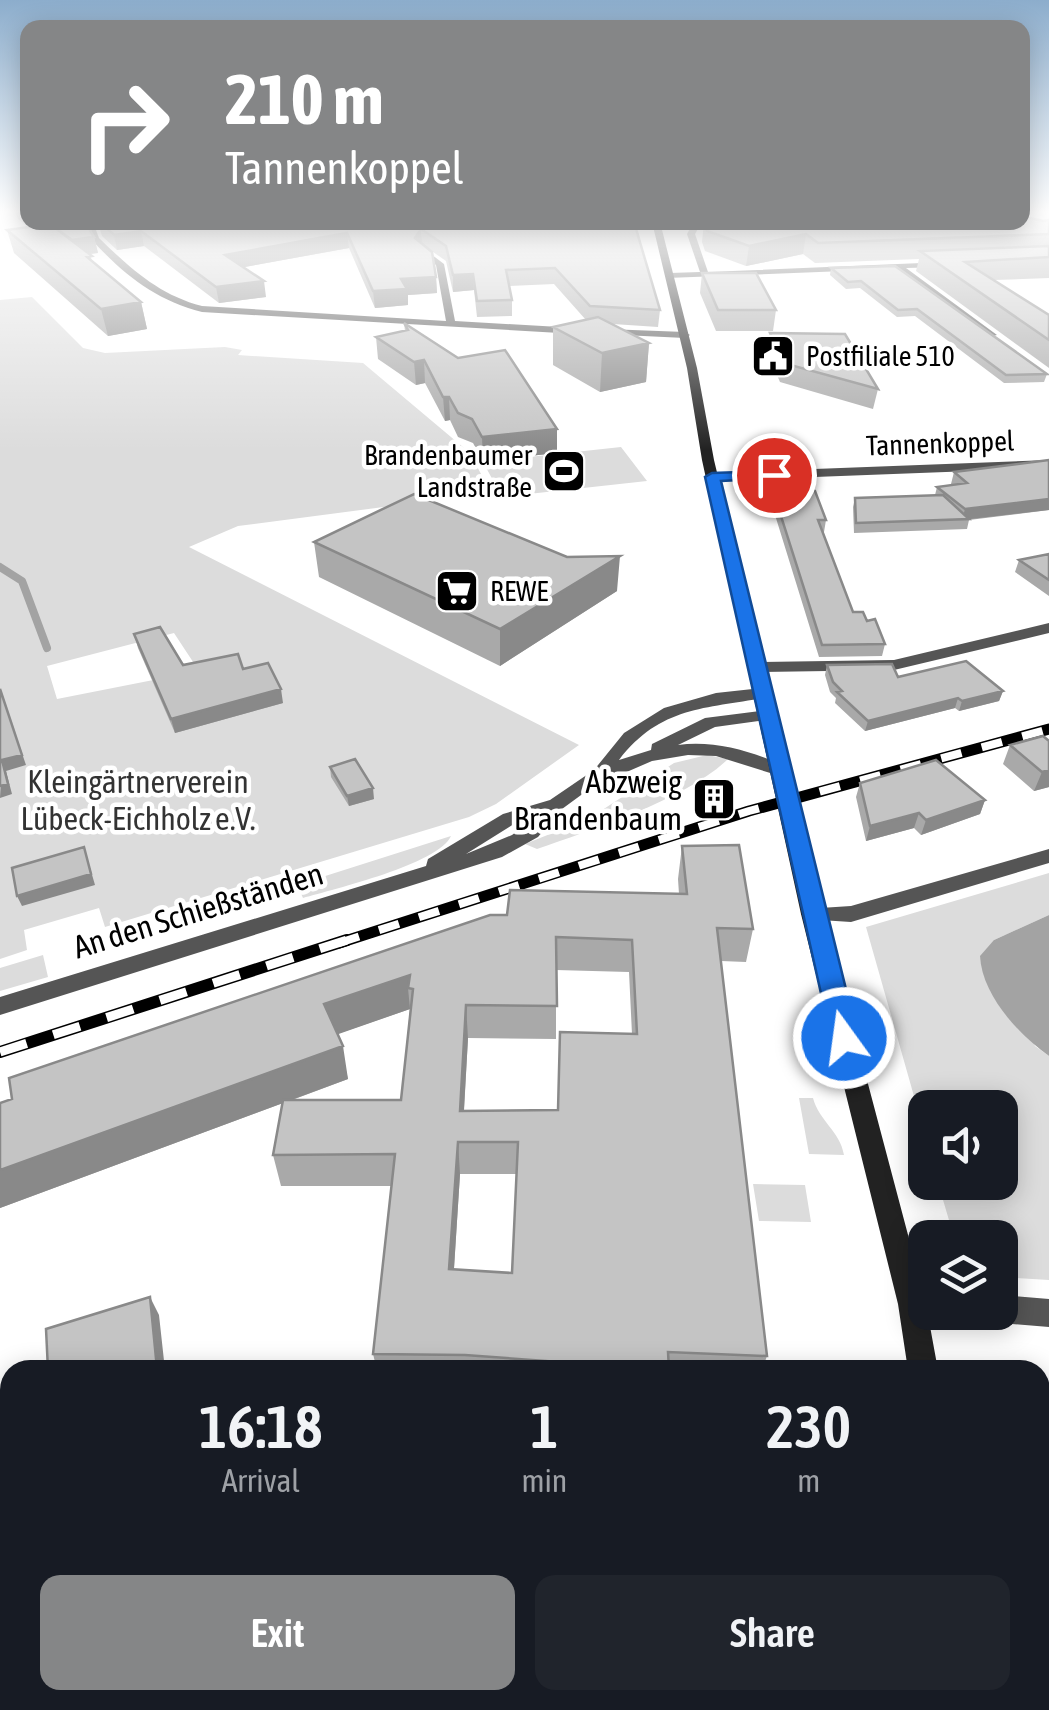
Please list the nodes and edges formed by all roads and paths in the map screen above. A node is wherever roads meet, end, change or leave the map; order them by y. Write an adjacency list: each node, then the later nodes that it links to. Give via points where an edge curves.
1 (151, 290): 5 (street, via 181,305 224,312)
2 (445, 290): 5 (street)
3 (673, 290): 6 (main road)
4 (930, 290): 7 (street)
5 (451, 324): 6 (street)
6 (684, 336): 9 (main road)
7 (1002, 342)
8 (1049, 464): 9 (street, Tannenkoppel)
9 (712, 477): 11 (main road)
10 (1049, 628): 11 (street, via 894,665)
11 (756, 667): 12 (main road)
12 (762, 694): 13 (main road); 16 (street, An den Schießständen, via 722,696 673,712 624,740)
13 (768, 715): 14 (street, An den Schießständen, via 702,726); 15 (main road)
14 (634, 762): 15 (street, An den Schießständen, via 704,749); 16 (street, An den Schießständen)
15 (780, 770): 18 (main road)
16 (602, 773): 19 (street, An den Schießständen, via 556,804 510,818 416,876)
17 (1049, 856): 18 (street, via 851,914)
18 (812, 914): 20 (main road)
19 (0, 1006)
20 (908, 1267)
21 (1018, 1311): 22 (street)
22 (1049, 1313)
23 (920, 1330): 24 (main road)
24 (923, 1360)

